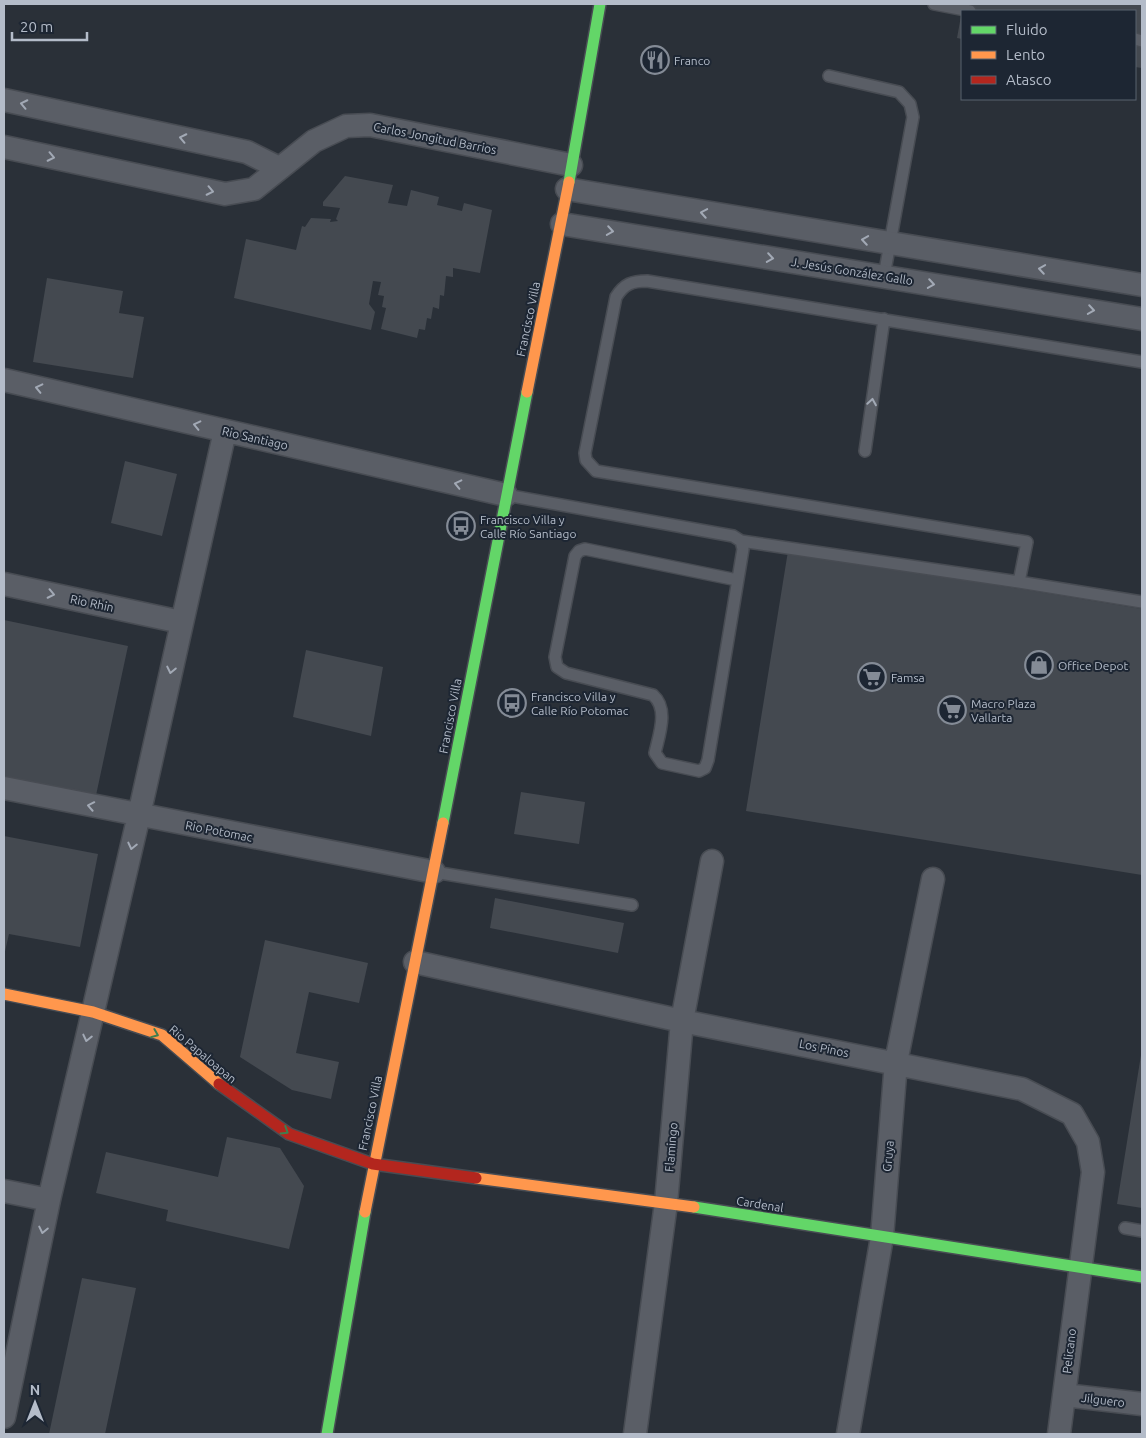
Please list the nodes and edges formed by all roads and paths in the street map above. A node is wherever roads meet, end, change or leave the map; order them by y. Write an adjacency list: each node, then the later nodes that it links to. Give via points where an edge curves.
1 (600, 4): 7 (street, Francisco Villa)
2 (934, 4): 3 (lane)
3 (965, 10)
4 (829, 76): 11 (lane, via 899,92 910,104 913,117)
5 (4, 100): 8 (street, one-way to 5, via 247,152)
6 (4, 147): 8 (street, Carlos Jongitud Barrios, one-way to 8, via 225,194 254,189)
7 (571, 165): 8 (street, Carlos Jongitud Barrios, via 370,125 346,126 314,141); 9 (street, Francisco Villa)
8 (279, 168)
9 (567, 189): 10 (street, Francisco Villa); 11 (street, one-way to 9)
10 (562, 224): 12 (street, J. Jesús González Gallo, one-way to 12); 20 (street, Francisco Villa)
11 (889, 244): 12 (lane); 13 (street, one-way to 11)
12 (884, 276): 14 (street, J. Jesús González Gallo, one-way to 14)
13 (1142, 285)
14 (1142, 319)
15 (884, 320): 16 (lane); 19 (lane, one-way to 15); 23 (lane, via 634,281 622,287 616,296 586,460 596,470 1027,542)
16 (1142, 362)
17 (4, 380): 18 (street, Rio Santiago, one-way to 17)
18 (225, 431): 20 (street, Rio Santiago, one-way to 18); 26 (street)
19 (865, 450)
20 (506, 495): 21 (lane, via 734,536); 30 (street, Francisco Villa)
21 (740, 542): 22 (lane, via 742,549); 23 (lane)
22 (737, 580): 22 (lane, via 705,768 698,771 662,763 657,758 662,707 653,695 566,673 557,667 555,657 575,556 579,551 585,549)
23 (1019, 582): 25 (lane)
24 (4, 584): 26 (street, Rio Rhin, one-way to 26)
25 (1142, 602)
26 (181, 622): 28 (street, one-way to 28)
27 (4, 788): 28 (street, Rio Potomac, one-way to 27)
28 (139, 815): 30 (street, Rio Potomac); 35 (street, one-way to 35)
29 (712, 861): 36 (street, Flamingo)
30 (434, 872): 32 (lane); 33 (street, Francisco Villa)
31 (933, 879): 37 (street, Gruya)
32 (632, 905)
33 (415, 962): 36 (street, Los Pinos); 38 (street, Francisco Villa)
34 (4, 994): 35 (street, Rio Papaloapan)
35 (93, 1012): 38 (street, Rio Papaloapan, one-way to 38, via 162,1035 230,1094 289,1134); 40 (street, one-way to 40)
36 (682, 1020): 37 (street, Los Pinos); 41 (street, Flamingo)
37 (896, 1062): 44 (street, Gruya); 45 (street, Los Pinos, via 1022,1089 1072,1114 1088,1142 1093,1172)
38 (373, 1164): 41 (street, Cardenal); 50 (street, Francisco Villa)
39 (4, 1190): 40 (street)
40 (49, 1200): 49 (street, one-way to 49)
41 (666, 1203): 44 (street, Cardenal); 51 (street, Flamingo)
42 (1126, 1228): 43 (lane)
43 (1142, 1231)
44 (882, 1237): 45 (street, Cardenal); 52 (street, Gruya)
45 (1079, 1268): 46 (street, Cardenal); 47 (street, Pelicano)
46 (1142, 1277)
47 (1064, 1395): 48 (street, Jilguero); 53 (street, Pelicano)
48 (1142, 1404)
49 (4, 1417)
50 (327, 1434)
51 (635, 1434)
52 (848, 1434)
53 (1059, 1434)

